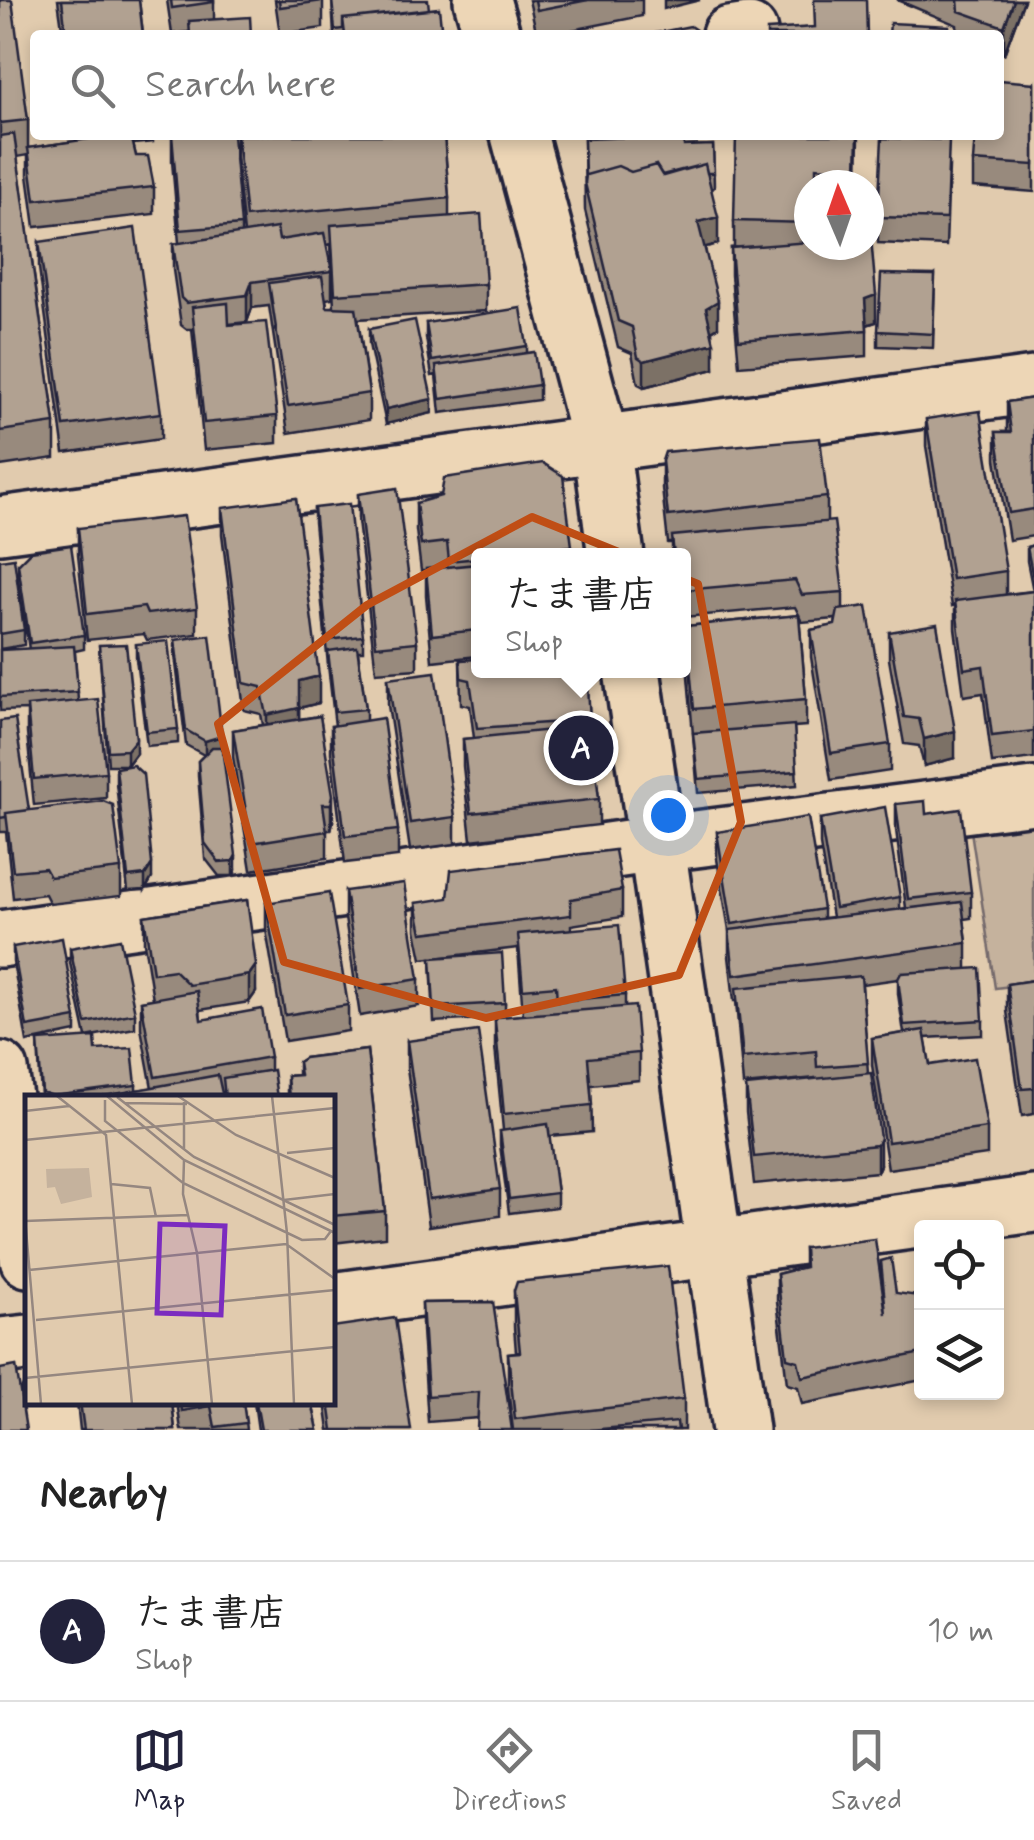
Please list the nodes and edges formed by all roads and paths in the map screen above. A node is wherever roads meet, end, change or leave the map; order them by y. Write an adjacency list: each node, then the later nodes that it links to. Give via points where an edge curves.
1 (482, 0): 2 (street)
2 (491, 30)
3 (520, 140): 5 (street)
4 (1034, 386): 5 (street)
5 (601, 444): 6 (street); 7 (street)
6 (0, 525)
7 (615, 548)
8 (633, 678): 10 (street)
9 (1034, 796): 10 (street)
10 (656, 844): 11 (street); 15 (street)
11 (0, 939)
12 (0, 1070): 14 (street)
13 (1034, 1204): 15 (street)
14 (25, 1239)
15 (717, 1248): 16 (street); 21 (street)
16 (335, 1301)
17 (25, 1343): 18 (street)
18 (0, 1346)
19 (48, 1405): 20 (street)
20 (52, 1430)
21 (740, 1430)

